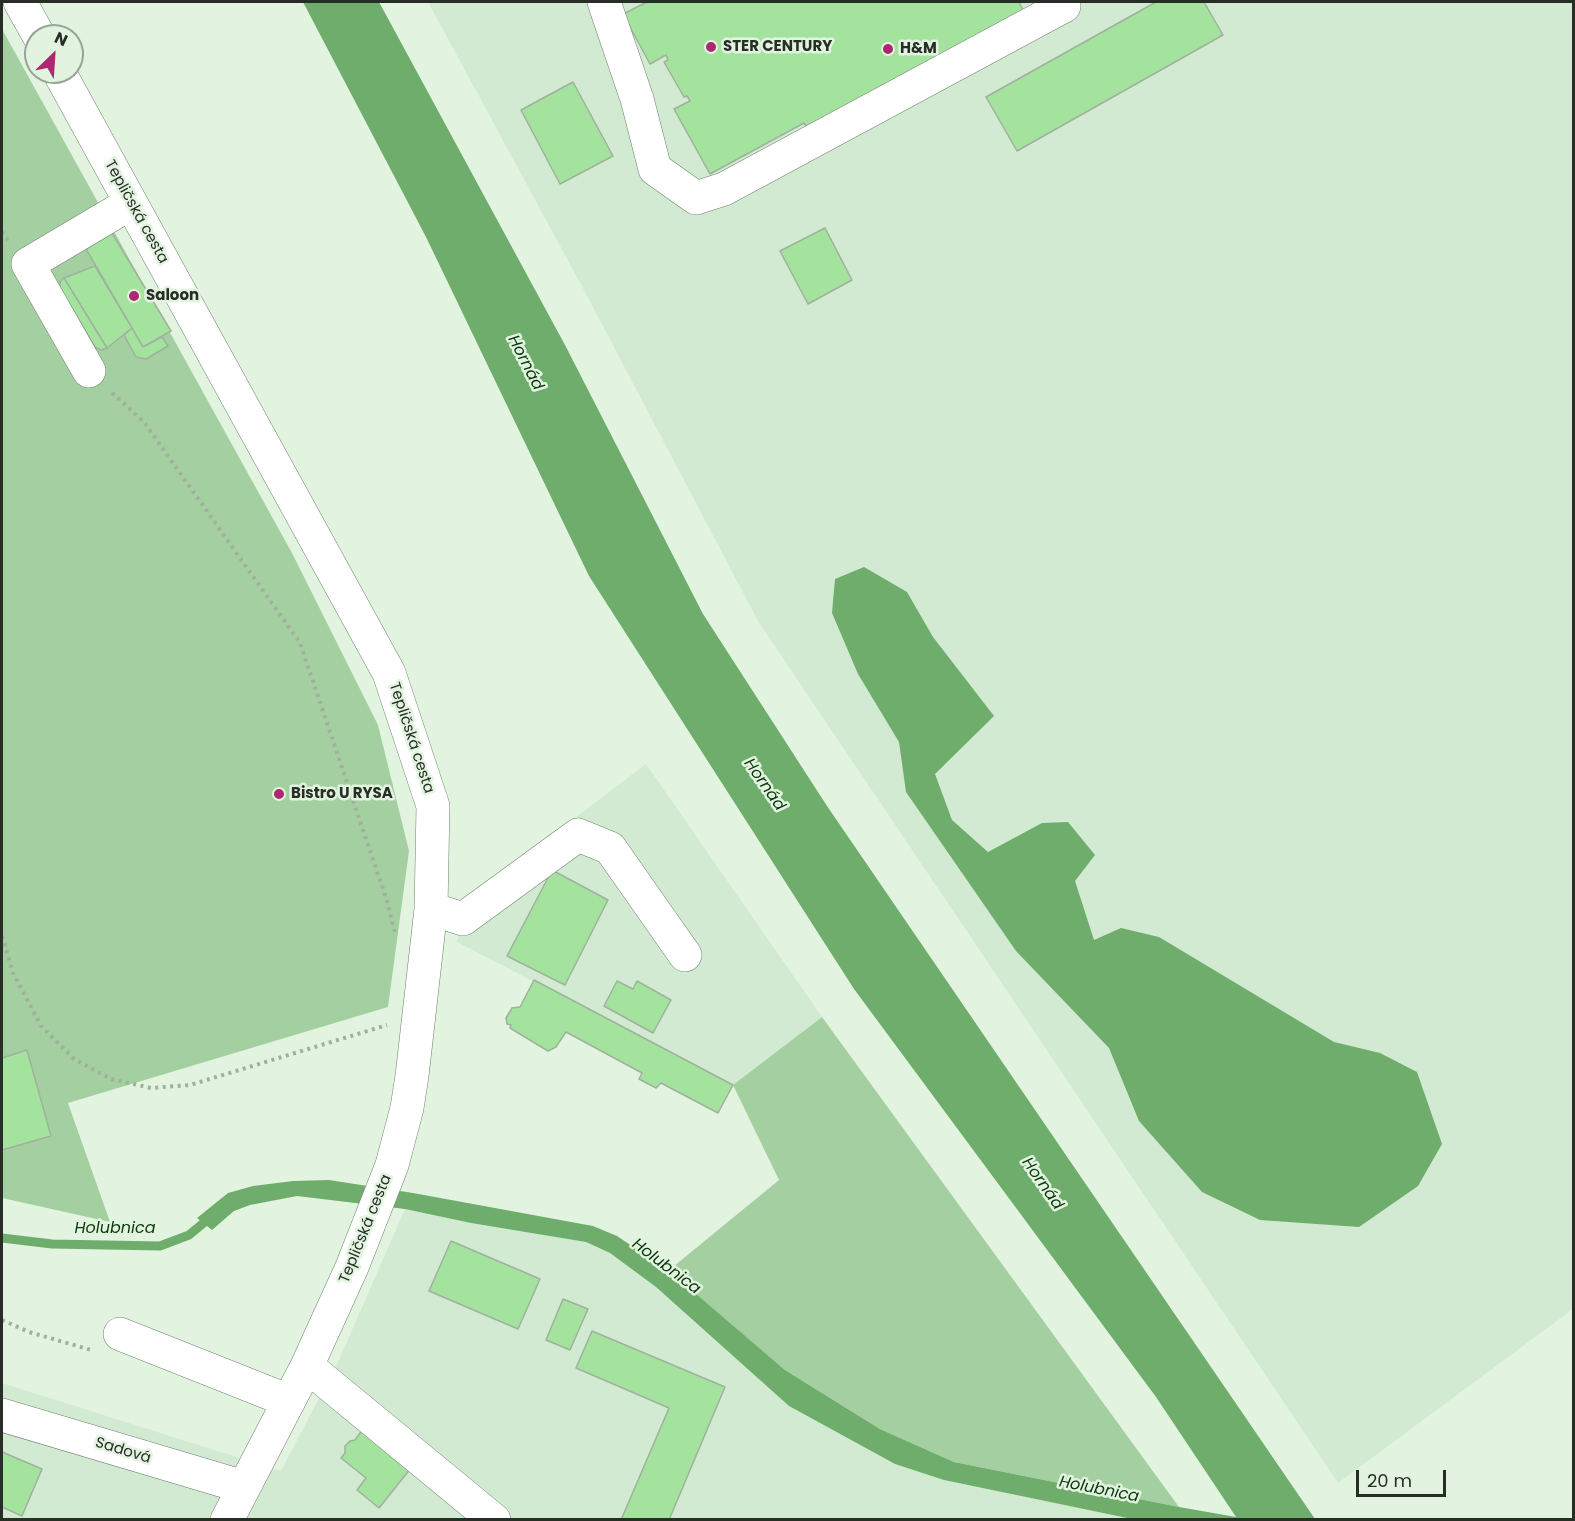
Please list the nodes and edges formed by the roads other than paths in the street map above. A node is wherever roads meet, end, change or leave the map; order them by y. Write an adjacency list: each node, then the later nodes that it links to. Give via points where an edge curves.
1 (20, 2): 4 (street)
2 (604, 2): 3 (street, via 637,99 655,169 696,198 724,189 1064,6)
3 (1062, 2)
4 (32, 24)
5 (66, 84): 6 (street, Tepličská cesta)
6 (130, 203): 7 (street, via 28,264); 8 (street, Tepličská cesta, via 389,673 433,806)
7 (89, 371)
8 (431, 909): 9 (street, via 463,919 578,835 610,848); 11 (street, Tepličská cesta, via 407,1108 392,1165)
9 (685, 955)
10 (120, 1334): 12 (street)
11 (307, 1366): 12 (street, Tepličská cesta); 16 (street)
12 (289, 1401): 14 (street, Tepličská cesta)
13 (2, 1414): 14 (street, Sadová)
14 (244, 1487): 15 (street, Tepličská cesta)
15 (226, 1520)
16 (494, 1520)

